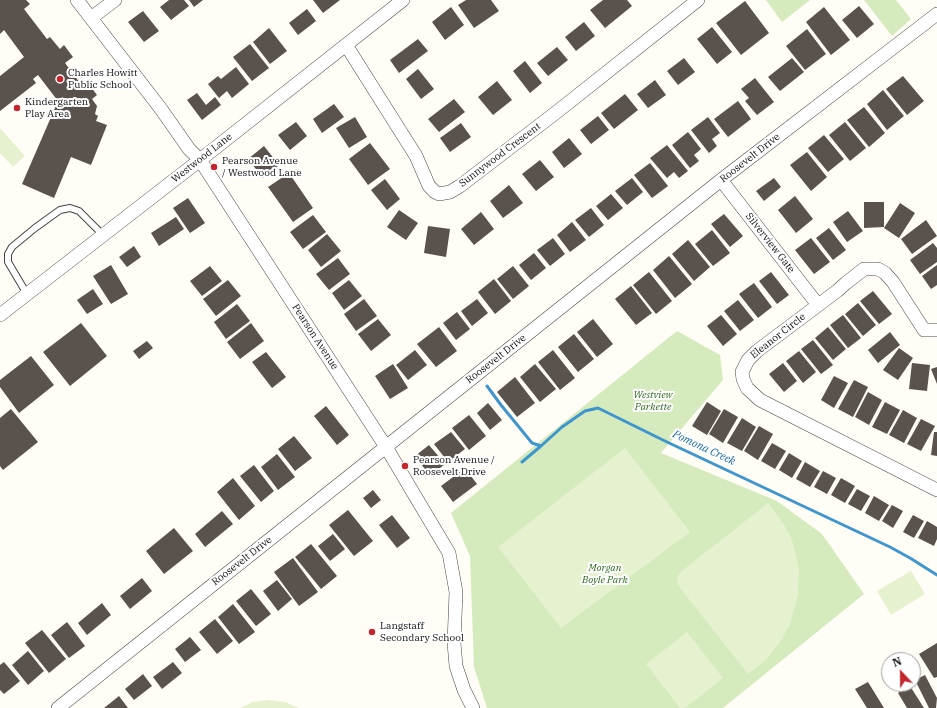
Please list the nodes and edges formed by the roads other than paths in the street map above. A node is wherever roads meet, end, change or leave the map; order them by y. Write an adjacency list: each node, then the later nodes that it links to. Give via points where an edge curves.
1 (77, 0): 6 (street, Pearson Avenue)
2 (115, 0): 6 (street)
3 (403, 0): 7 (street, Westwood Lane)
4 (698, 0): 7 (street, Sunnywood Crescent, via 460,186 450,192 439,194 429,186 416,156)
5 (937, 14): 9 (street, Roosevelt Drive)
6 (91, 18): 8 (street, Pearson Avenue)
7 (346, 45): 8 (street, Westwood Lane)
8 (200, 160): 10 (street, Westwood Lane); 15 (street, Pearson Avenue)
9 (721, 180): 12 (street, Silverview Gate); 15 (street, Roosevelt Drive)
10 (103, 235): 11 (street, Westwood Lane); 11 (lane, via 79,211 70,208 60,210 35,228 12,247 8,254 8,262)
11 (27, 294): 13 (street, Westwood Lane)
12 (818, 305): 14 (street, Eleanor Circle, via 864,269 878,269 893,282 924,330); 16 (street, Eleanor Circle, via 748,360 742,372 746,388 760,400)
13 (0, 314)
14 (937, 330)
15 (386, 447): 17 (street, Roosevelt Drive); 18 (street, Pearson Avenue, via 449,553 456,592 456,666)
16 (937, 490)
17 (58, 708)
18 (473, 708)

